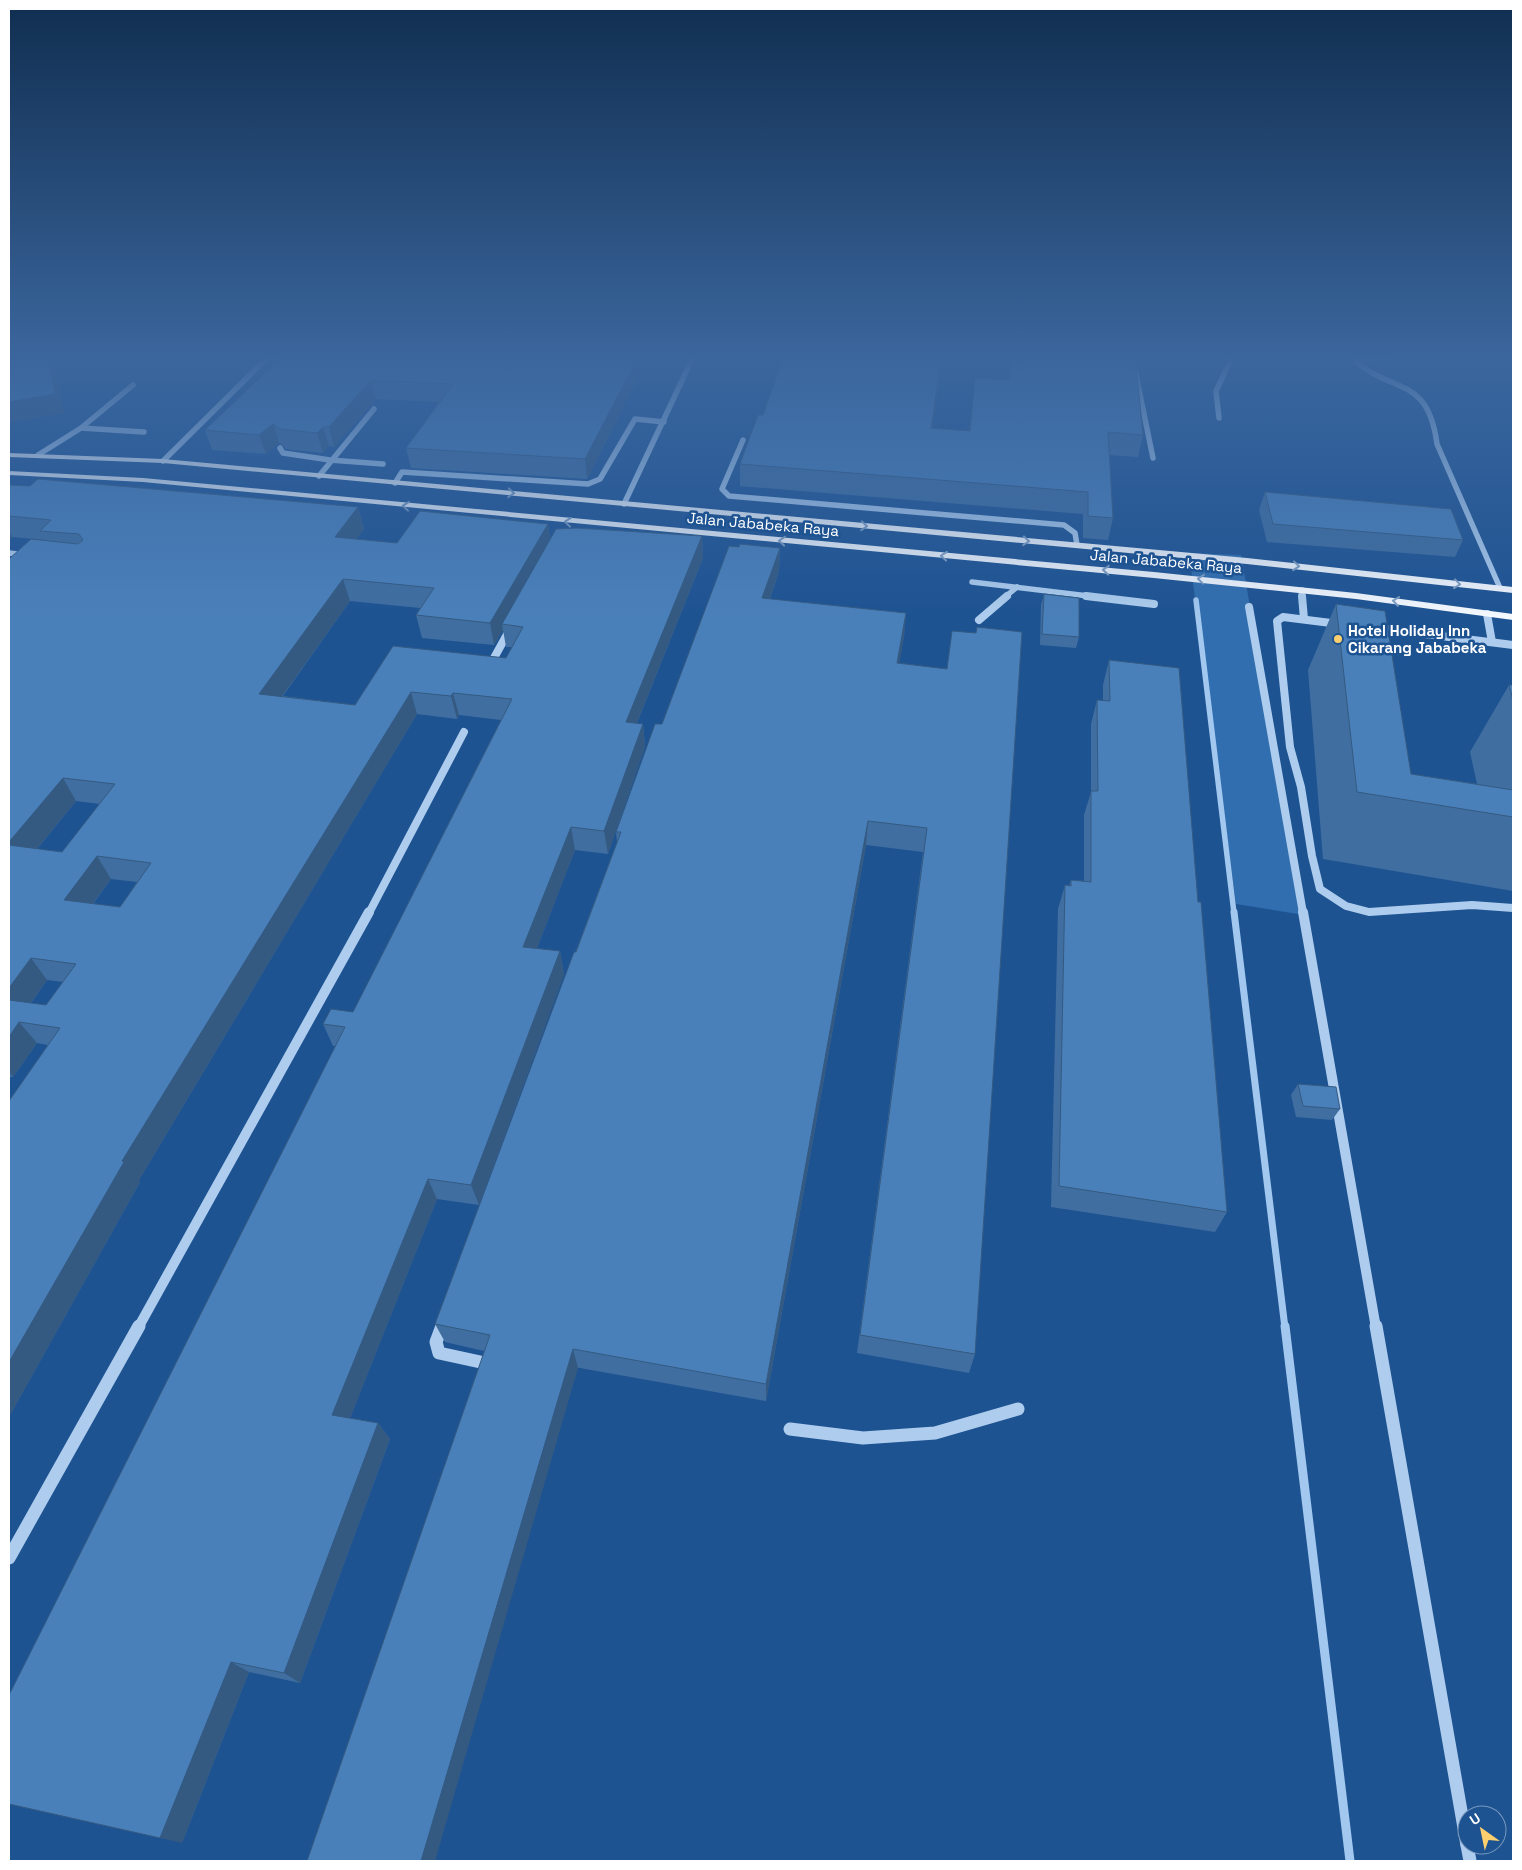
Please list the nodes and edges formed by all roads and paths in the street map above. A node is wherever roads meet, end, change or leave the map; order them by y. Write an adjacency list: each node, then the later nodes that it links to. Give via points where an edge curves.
1 (58, 442): 11 (street)
2 (182, 442): 16 (street)
3 (345, 442): 13 (street)
4 (621, 442): 17 (street, via 600,479 588,484)
5 (654, 442): 21 (street)
6 (742, 442): 22 (street, via 722,489 729,496 1064,525 1075,533)
7 (1149, 442): 12 (street)
8 (1437, 442): 27 (street)
9 (280, 448): 13 (street, via 283,452)
10 (9, 455): 11 (main road, Jalan Jababeka Raya)
11 (38, 455): 16 (main road, Jalan Jababeka Raya)
12 (1152, 458)
13 (330, 460): 14 (street); 19 (street)
14 (383, 464)
15 (406, 466): 17 (street)
16 (153, 471): 18 (main road, Jalan Jababeka Raya); 19 (main road, Jalan Jababeka Raya); 21 (main road, Jalan Jababeka Raya, one-way to 16)
17 (402, 472): 20 (street)
18 (9, 473)
19 (319, 476): 20 (main road, Jalan Jababeka Raya)
20 (395, 483): 21 (main road, Jalan Jababeka Raya, one-way to 21)
21 (620, 515): 22 (main road, Jalan Jababeka Raya, one-way to 22); 28 (main road, Jalan Jababeka Raya, one-way to 21, via 694,537)
22 (1077, 545): 27 (main road, Jalan Jababeka Raya, one-way to 27)
23 (9, 553): 24 (street)
24 (30, 555)
25 (972, 582): 26 (street)
26 (1016, 588): 30 (street); 36 (street)
27 (1500, 588): 29 (main road, Jalan Jababeka Raya)
28 (1302, 590): 32 (main road, Jalan Jababeka Raya, one-way to 28); 34 (street)
29 (1513, 590)
30 (1154, 604)
31 (1249, 607): 49 (street)
32 (1487, 614): 33 (main road, Jalan Jababeka Raya); 39 (street)
33 (1513, 617)
34 (1304, 619): 37 (street); 43 (street, via 1283,617 1277,621 1290,747 1320,889 1346,906 1369,912 1472,905)
35 (515, 620): 41 (street)
36 (979, 620)
37 (1346, 624)
38 (1366, 627): 39 (street)
39 (1492, 642): 40 (street)
40 (1513, 645)
41 (494, 658)
42 (464, 732): 48 (street, via 336,975)
43 (1513, 908)
44 (446, 1314): 45 (street, via 436,1342 439,1353)
45 (486, 1364)
46 (1018, 1409): 47 (street, via 935,1433 863,1438)
47 (790, 1429)
48 (9, 1558)
49 (1460, 1805)

